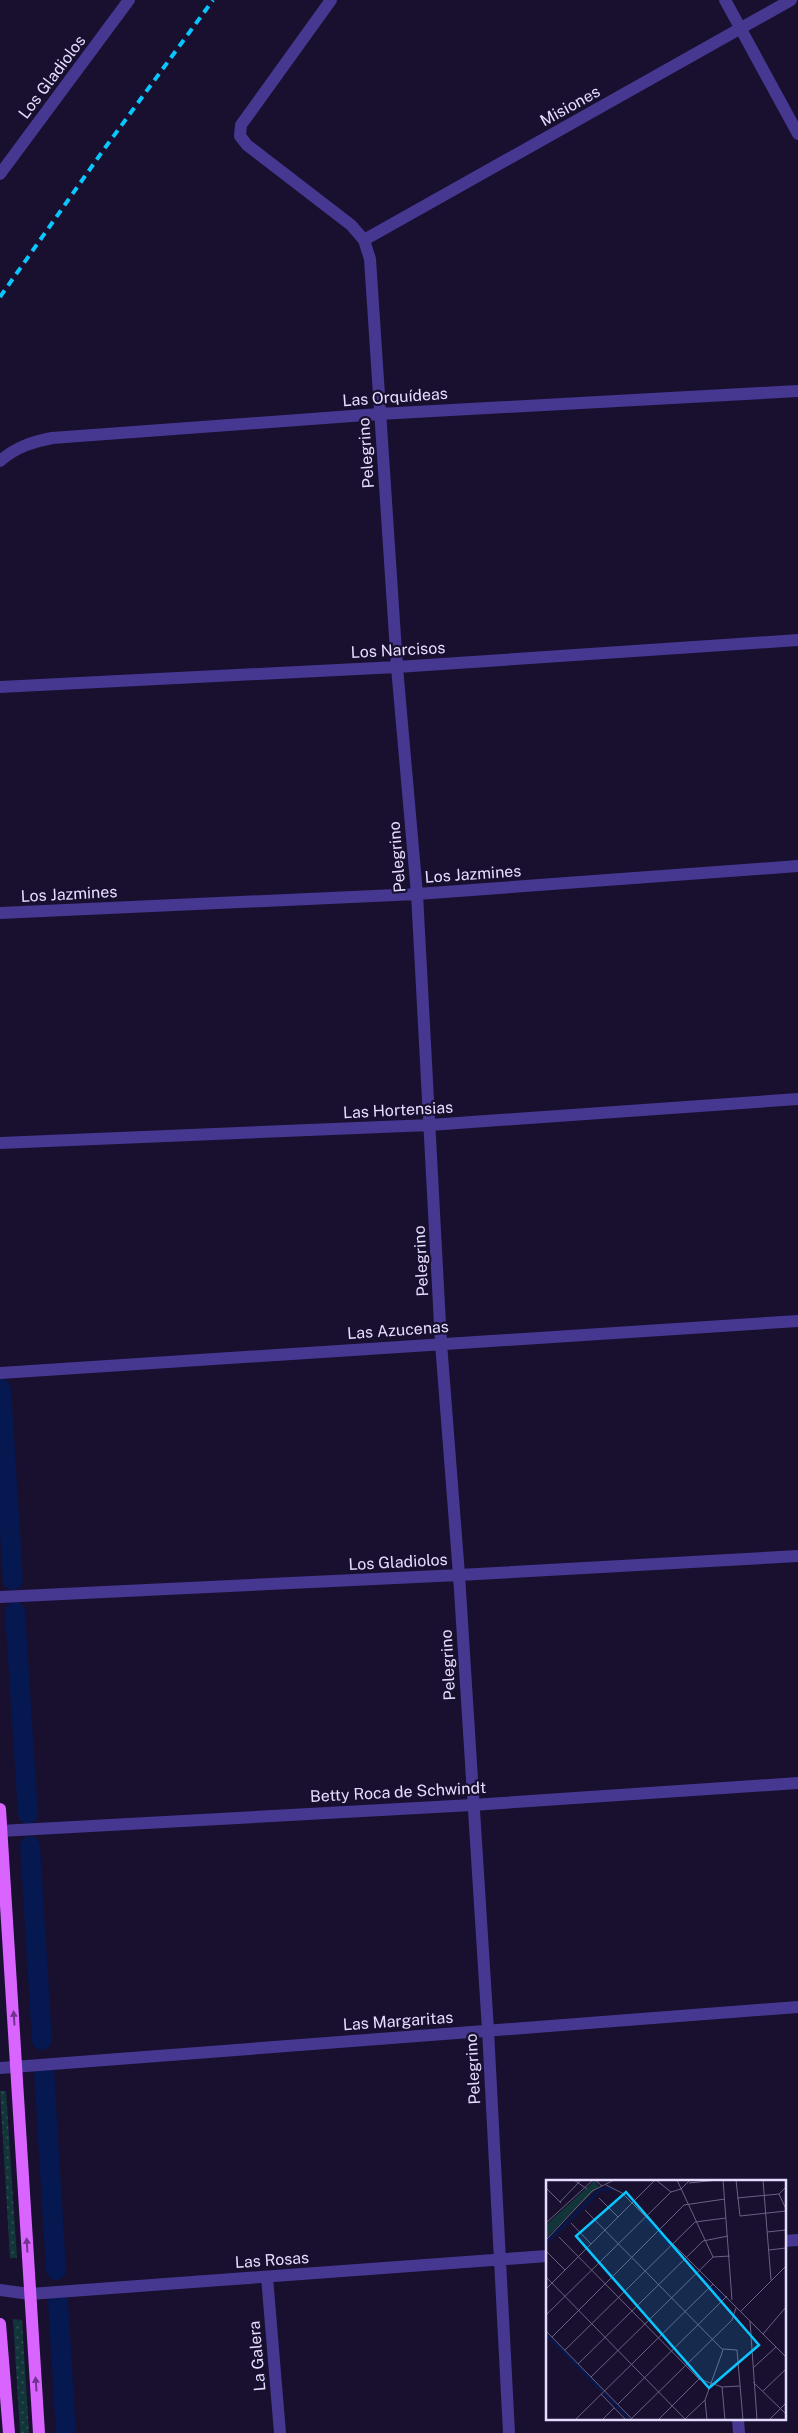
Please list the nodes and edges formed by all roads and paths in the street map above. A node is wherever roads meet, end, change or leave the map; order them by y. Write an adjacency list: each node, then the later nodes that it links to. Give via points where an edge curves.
1 (129, 0): 7 (street, Los Gladiolos)
2 (331, 0): 8 (street, Pelegrino, via 241,125 240,136 247,145 351,225)
3 (725, 0): 5 (street)
4 (791, 0): 5 (street, Misiones)
5 (741, 29): 6 (street); 8 (street, Misiones)
6 (798, 134)
7 (0, 174)
8 (364, 240): 10 (street, Pelegrino, via 370,259)
9 (798, 390): 10 (street, Las Orquídeas)
10 (379, 414): 11 (street, Las Orquídeas, via 52,438 32,442); 13 (street, Pelegrino)
11 (0, 460)
12 (798, 640): 13 (street, Los Narcisos)
13 (397, 667): 14 (street, Los Narcisos); 16 (street, Pelegrino)
14 (0, 687)
15 (798, 866): 16 (street, Los Jazmines)
16 (417, 894): 17 (street, Los Jazmines); 19 (street, Pelegrino)
17 (0, 913)
18 (798, 1099): 19 (street, Las Hortensias)
19 (430, 1125): 20 (street, Las Hortensias); 22 (street, Pelegrino)
20 (0, 1143)
21 (798, 1321): 22 (street, Las Azucenas)
22 (442, 1343): 23 (street, Las Azucenas); 25 (street, Pelegrino)
23 (0, 1372)
24 (798, 1556): 25 (street, Los Gladiolos)
25 (459, 1575): 26 (street, Los Gladiolos); 28 (street, Pelegrino)
26 (0, 1597)
27 (798, 1783): 28 (street, Betty Roca de Schwindt)
28 (472, 1805): 30 (street, Betty Roca de Schwindt); 32 (street, Pelegrino)
29 (0, 1810): 30 (main road)
30 (1, 1831): 33 (main road, one-way to 30)
31 (798, 2007): 32 (street, Las Margaritas)
32 (488, 2030): 33 (street, Las Margaritas); 36 (street, Pelegrino)
33 (18, 2066): 34 (street, Las Margaritas); 39 (main road, one-way to 33)
34 (0, 2068)
35 (546, 2256): 36 (street, Las Rosas)
36 (499, 2259): 37 (street, Las Rosas); 45 (street, Pelegrino)
37 (267, 2277): 39 (street, Las Rosas); 44 (street, La Galera)
38 (0, 2290): 39 (street, Las Rosas)
39 (30, 2294): 43 (main road, one-way to 39)
40 (0, 2324): 42 (main road)
41 (738, 2420): 46 (street)
42 (9, 2433)
43 (39, 2433)
44 (280, 2433)
45 (509, 2433)
46 (739, 2433)

